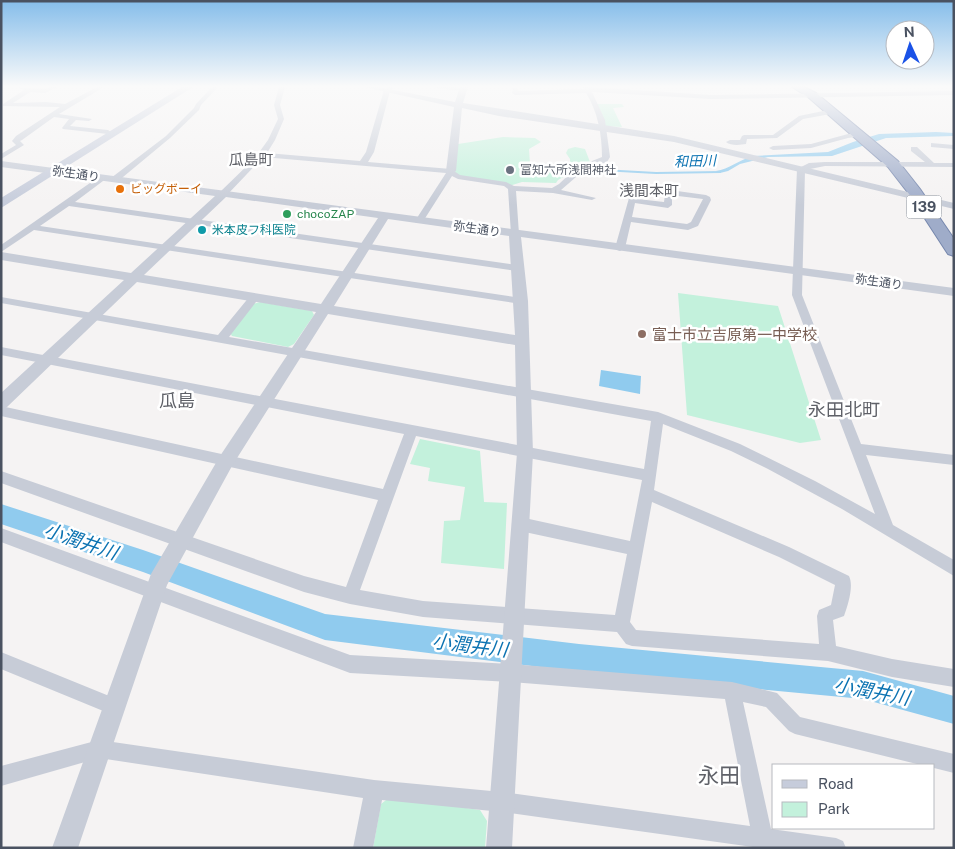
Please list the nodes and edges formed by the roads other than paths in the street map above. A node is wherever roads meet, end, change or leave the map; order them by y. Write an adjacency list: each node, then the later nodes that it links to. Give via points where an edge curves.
1 (35, 127): 22 (street, via 18,138 18,147)
2 (66, 127): 12 (street)
3 (117, 127): 12 (main road)
4 (123, 127): 31 (main road)
5 (179, 127): 33 (street)
6 (279, 127): 21 (street)
7 (378, 127): 23 (street)
8 (456, 127): 32 (street)
9 (603, 127): 30 (street, via 668,138); 35 (street, via 606,135 604,160 580,169)
10 (787, 127): 13 (street)
11 (849, 127): 14 (highway, 139)
12 (108, 132): 31 (main road)
13 (775, 138): 15 (street, via 744,138 743,142); 19 (street)
14 (864, 139): 19 (street, via 848,136); 24 (highway, 139)
15 (730, 142)
16 (934, 145): 17 (street)
17 (954, 147)
18 (773, 148): 19 (street)
19 (795, 149): 27 (street)
20 (914, 149): 25 (street)
21 (262, 155): 23 (street); 36 (street)
22 (1, 157)
23 (363, 163): 32 (street)
24 (893, 164): 25 (street); 27 (street); 38 (highway, 139)
25 (931, 164): 28 (street)
26 (6, 165): 29 (street); 31 (street, 弥生通り)
27 (812, 165): 30 (street)
28 (954, 165)
29 (1, 169)
30 (801, 169): 38 (street); 56 (street)
31 (50, 171): 33 (street, 弥生通り); 37 (main road); 41 (main road)
32 (451, 171): 34 (street, via 458,177 506,184); 46 (street)
33 (109, 179): 36 (street, 弥生通り); 40 (street)
34 (512, 188): 35 (street); 48 (street)
35 (553, 191): 39 (street)
36 (223, 194): 43 (street, 弥生通り); 45 (street)
37 (1, 196)
38 (918, 197): 42 (street); 53 (highway, 139)
39 (592, 198)
40 (67, 203): 45 (street); 47 (street)
41 (1, 204)
42 (954, 206)
43 (385, 216): 46 (street, 弥生通り); 49 (street)
44 (626, 219): 44 (street, via 632,200 668,205 668,197 677,193 706,197 707,200 695,224 688,227); 51 (street)
45 (194, 221): 49 (street); 50 (street)
46 (420, 221): 48 (street, 弥生通り)
47 (32, 227): 50 (street); 52 (street)
48 (515, 234): 51 (street, 弥生通り); 55 (street)
49 (365, 246): 55 (street); 57 (street)
50 (167, 248): 57 (street); 58 (street)
51 (620, 248): 56 (street, 弥生通り)
52 (1, 249)
53 (954, 251)
54 (1, 256): 58 (street)
55 (517, 268): 62 (street)
56 (798, 272): 59 (street, 弥生通り); 76 (street, via 797,295)
57 (346, 275): 62 (street); 63 (street)
58 (135, 278): 60 (street); 64 (street)
59 (954, 292)
60 (254, 298): 63 (street); 65 (street)
61 (1, 300): 64 (street)
62 (521, 301): 66 (street)
63 (324, 310): 66 (street); 68 (street)
64 (93, 317): 65 (street); 69 (street)
65 (220, 340): 68 (street)
66 (521, 341): 70 (street)
67 (1, 351): 69 (street)
68 (295, 353): 70 (street); 72 (street)
69 (48, 360): 71 (street); 72 (street)
70 (524, 394): 74 (street); 77 (street)
71 (1, 402)
72 (263, 402): 75 (street); 79 (street)
73 (1, 411): 79 (street)
74 (658, 417): 80 (street); 85 (street, via 756,456)
75 (411, 432): 77 (street); 83 (street)
76 (857, 449): 78 (street); 85 (street)
77 (525, 453): 80 (street); 84 (street)
78 (954, 460)
79 (226, 461): 83 (street); 87 (street)
80 (649, 476): 82 (street)
81 (1, 478): 87 (street)
82 (647, 494): 88 (street); 94 (street, via 844,581 838,610 825,616)
83 (386, 496): 91 (street)
84 (520, 524): 88 (street); 92 (street)
85 (888, 530): 89 (street)
86 (1, 535): 90 (street)
87 (178, 545): 90 (street); 91 (street)
88 (636, 549): 93 (street)
89 (954, 569)
90 (155, 586): 96 (street, via 350,664); 99 (street)
91 (350, 596): 92 (street, via 423,609)
92 (513, 614): 93 (street); 96 (street)
93 (621, 624): 94 (street, via 632,638)
94 (828, 653): 97 (street)
95 (1, 660): 99 (street)
96 (511, 673): 98 (street); 104 (street)
97 (954, 678)
98 (732, 691): 101 (street, via 770,699 795,725); 105 (street)
99 (113, 706): 100 (street)
100 (99, 749): 102 (street); 103 (street); 106 (street)
101 (954, 764)
102 (1, 776)
103 (374, 790): 104 (street); 107 (street)
104 (502, 802): 105 (street); 108 (street)
105 (763, 838): 109 (street)
106 (65, 848)
107 (363, 848)
108 (499, 848)
109 (836, 848)

